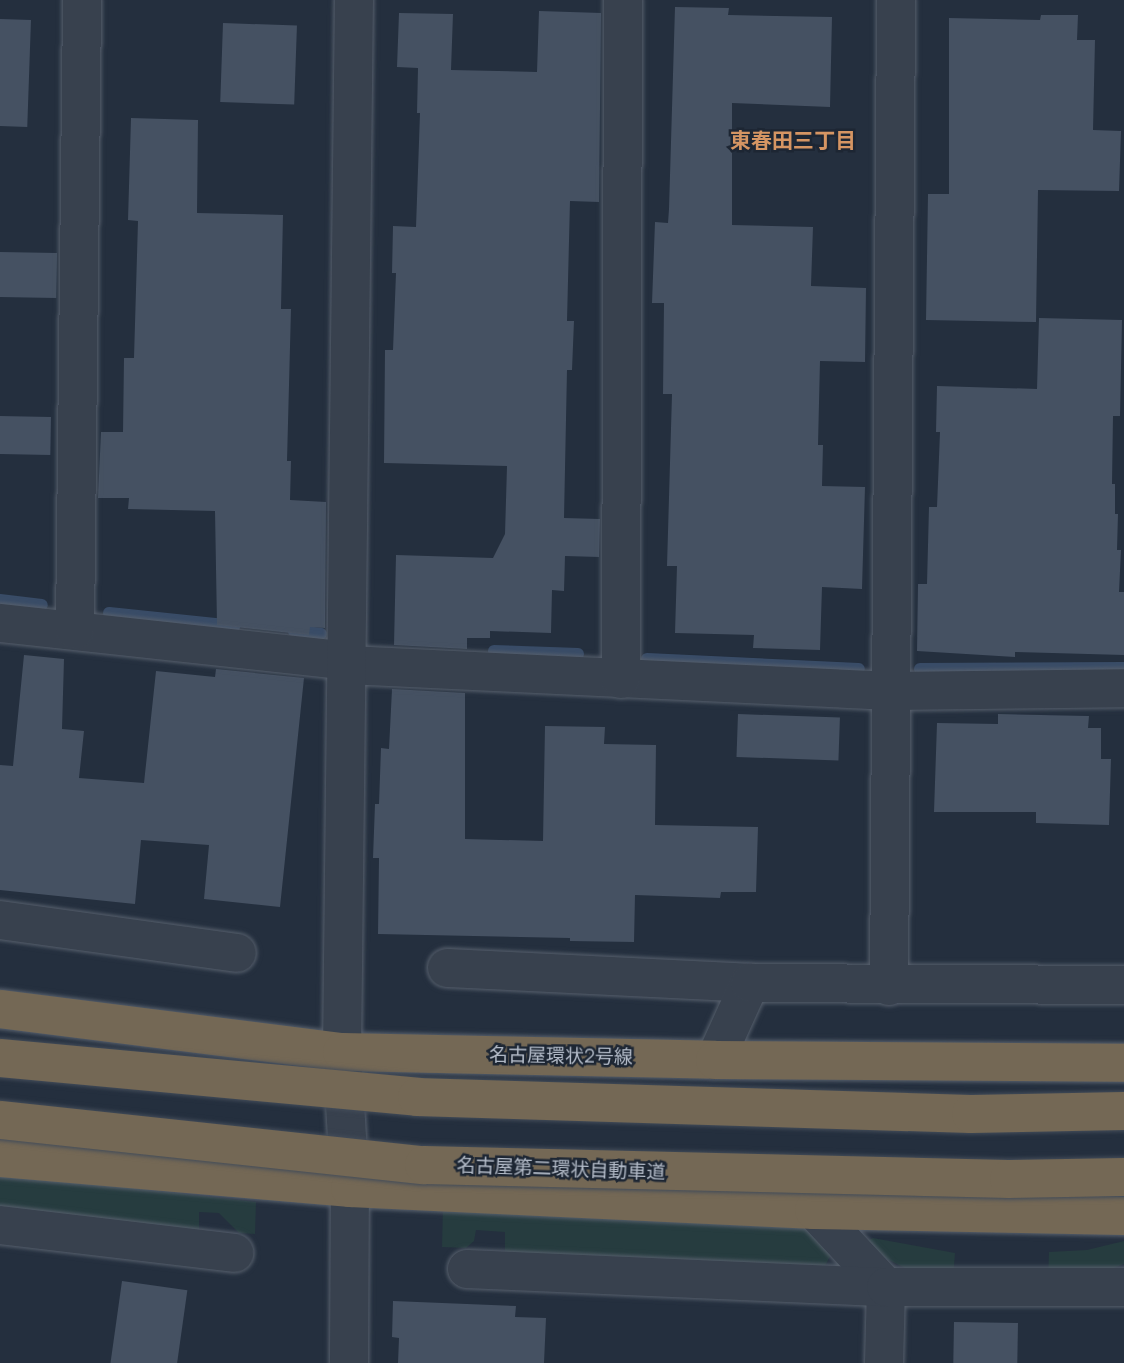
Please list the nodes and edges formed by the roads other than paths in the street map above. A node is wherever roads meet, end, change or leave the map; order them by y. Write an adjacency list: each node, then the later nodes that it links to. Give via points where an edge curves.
1 (82, 0): 6 (street)
2 (354, 0): 7 (street)
3 (623, 0): 8 (street)
4 (896, 0): 10 (street)
5 (0, 623): 6 (street)
6 (75, 630): 7 (street)
7 (348, 663): 8 (street); 18 (street)
8 (621, 679): 10 (street)
9 (1124, 688): 10 (street)
10 (891, 691): 16 (street)
11 (0, 920): 12 (street)
12 (237, 953)
13 (447, 968): 14 (street)
14 (750, 983): 16 (street); 20 (street)
15 (1124, 985): 16 (street)
16 (889, 986)
17 (0, 1009): 18 (highway, 名古屋環状2号線)
18 (342, 1052): 20 (highway, 名古屋環状2号線); 26 (street)
19 (0, 1058): 22 (highway, bridge, via 417,1097 971,1114)
20 (715, 1060): 21 (highway, 名古屋環状2号線)
21 (1124, 1063)
22 (1124, 1111)
23 (0, 1120): 25 (highway, 名古屋第二環状自動車道, bridge, via 424,1165 1009,1179)
24 (0, 1158): 26 (highway)
25 (1124, 1177)
26 (350, 1188): 27 (highway); 34 (street)
27 (814, 1210): 28 (highway); 32 (street)
28 (1124, 1216)
29 (0, 1225): 30 (street)
30 (234, 1253)
31 (467, 1269): 32 (street)
32 (886, 1287): 33 (street); 35 (street)
33 (1124, 1287)
34 (349, 1363)
35 (884, 1363)

